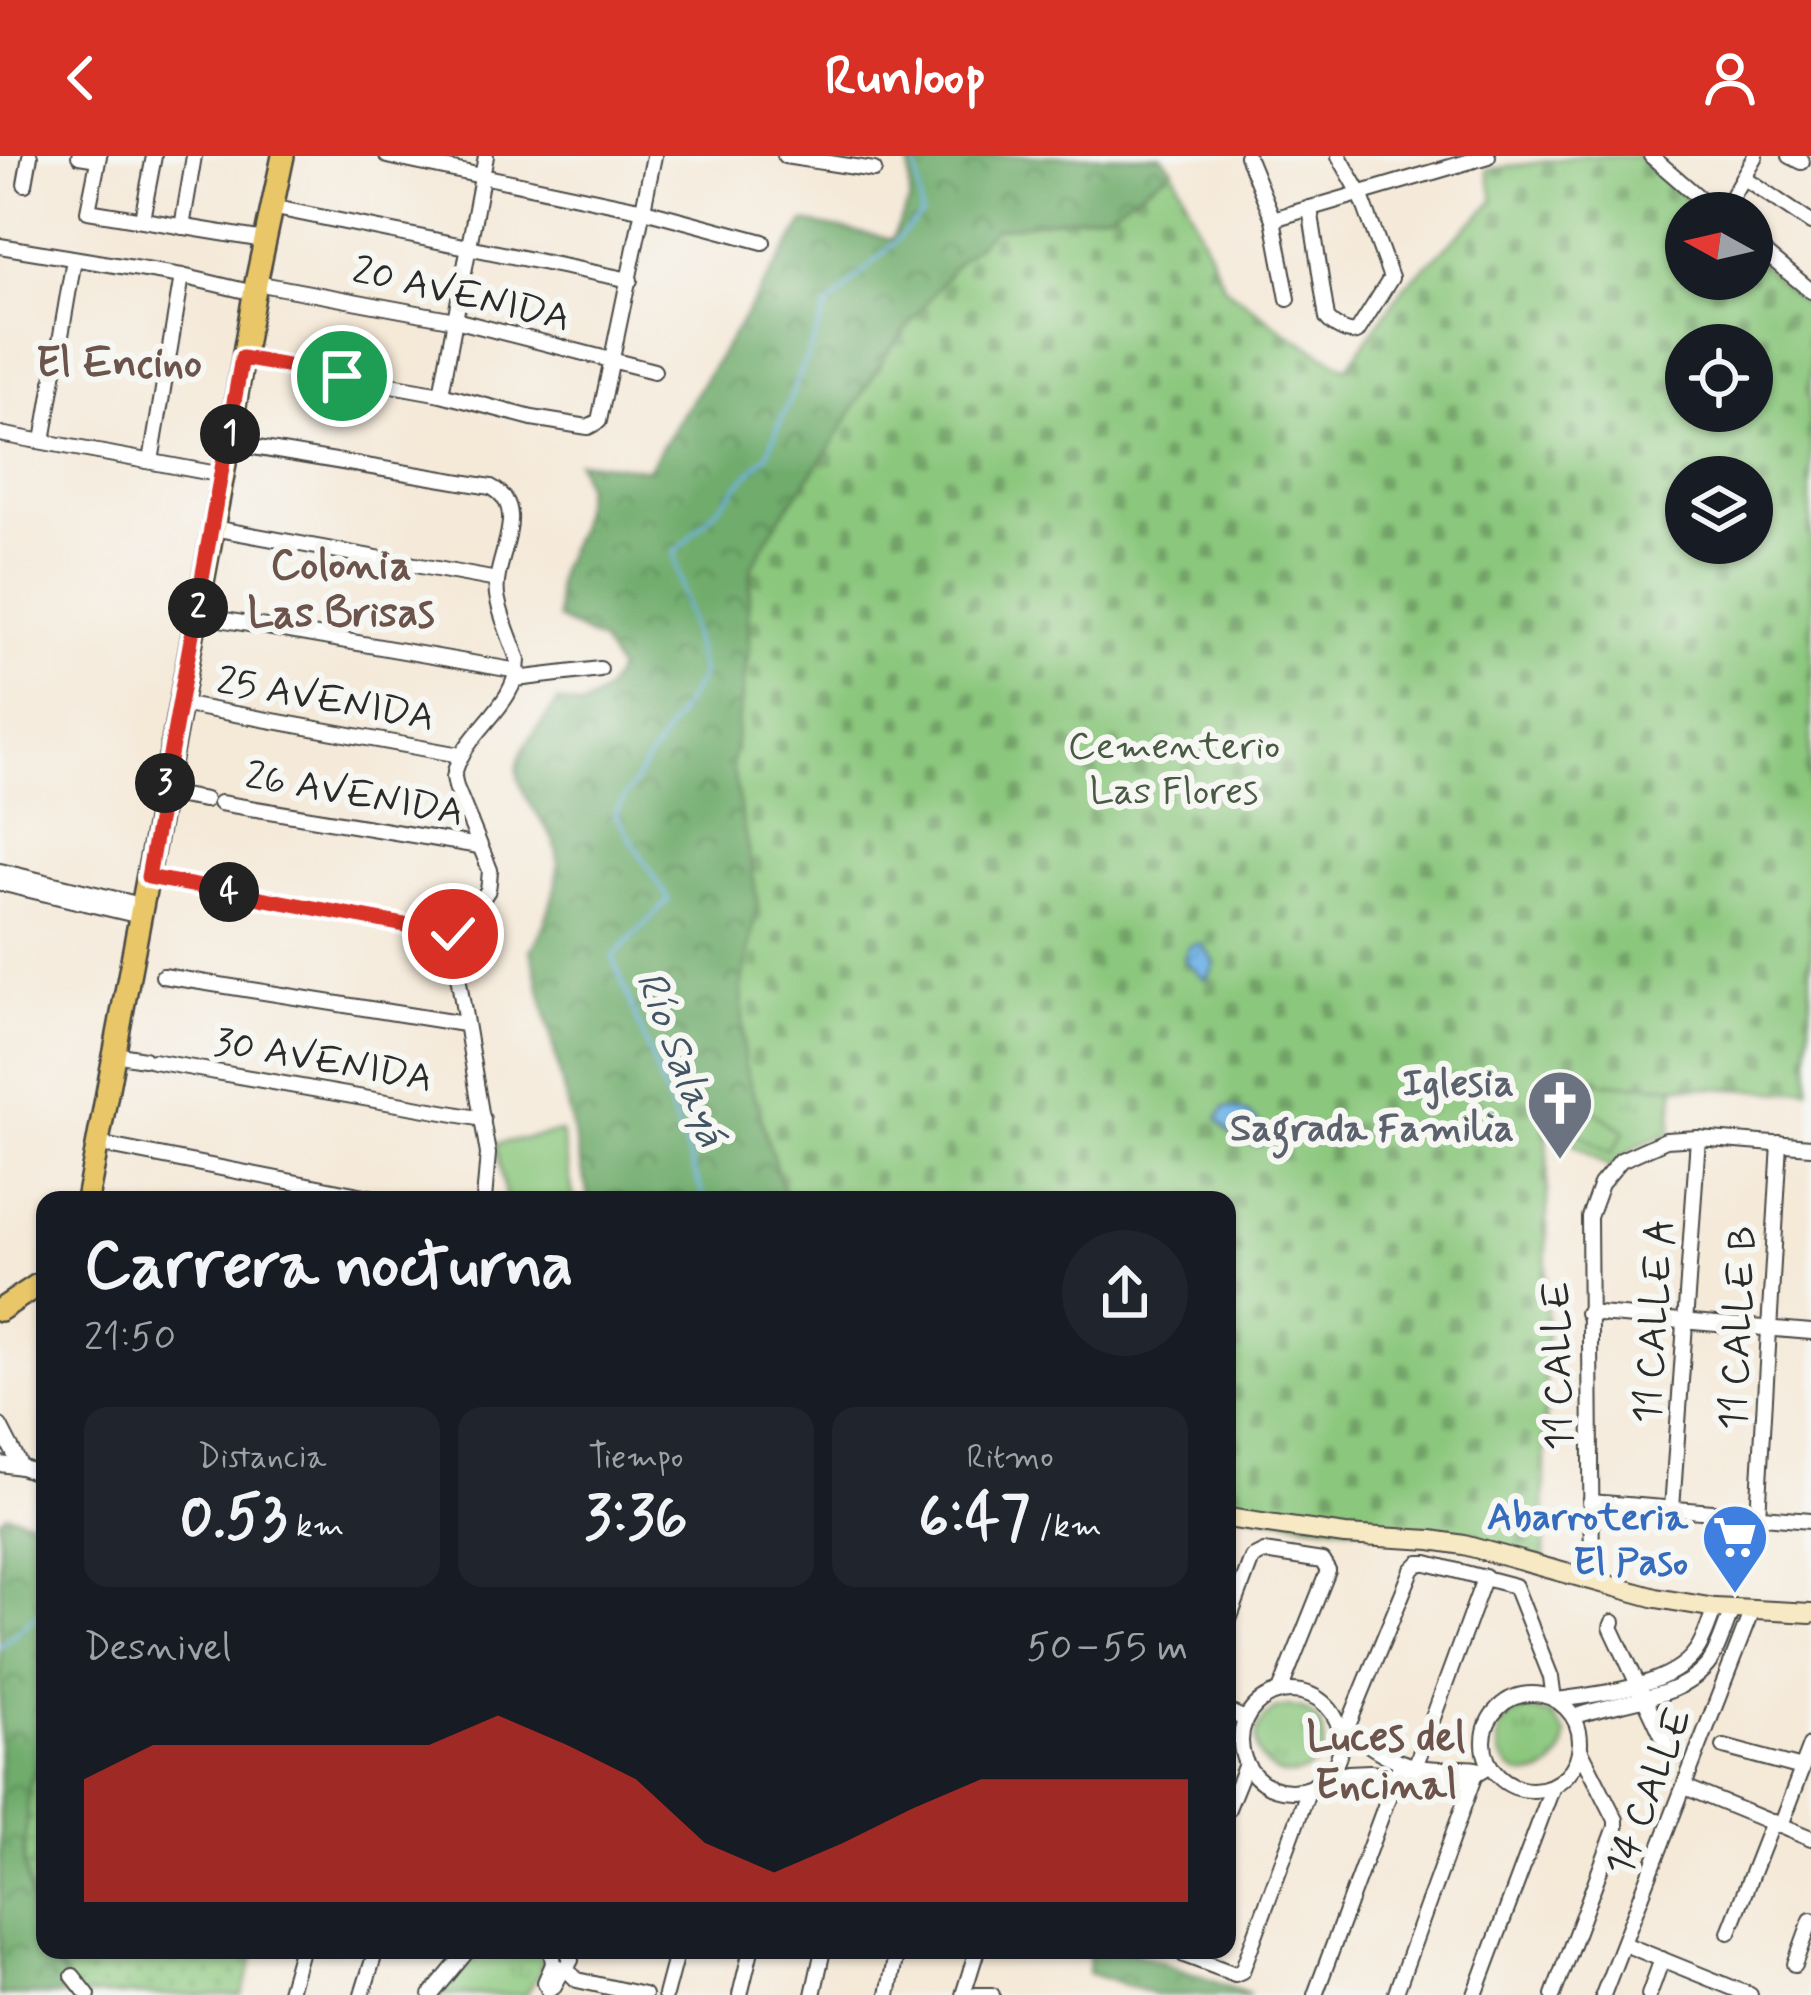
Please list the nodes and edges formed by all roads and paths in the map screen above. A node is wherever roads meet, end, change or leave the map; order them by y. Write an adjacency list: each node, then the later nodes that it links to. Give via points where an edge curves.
1 (30, 156): 20 (street)
2 (79, 156): 15 (street)
3 (154, 156): 28 (street)
4 (194, 156): 30 (street)
5 (283, 156): 24 (main road)
6 (387, 156): 18 (street)
7 (486, 156): 18 (street)
8 (654, 156): 26 (street)
9 (785, 156): 17 (street)
10 (1247, 156): 27 (street)
11 (1339, 156): 23 (street)
12 (1488, 156): 16 (street)
13 (1651, 156): 21 (street)
14 (1755, 156): 19 (street)
15 (98, 158): 28 (street, via 88,211)
16 (1448, 161): 23 (street)
17 (874, 170)
18 (482, 176): 26 (street); 34 (street)
19 (1743, 177): 22 (street); 29 (street)
20 (25, 184)
21 (1694, 192)
22 (1733, 192)
23 (1360, 194): 25 (street); 25 (street, via 1391,274 1357,332 1327,319)
24 (271, 207): 31 (main road); 34 (street)
25 (1310, 208): 27 (street)
26 (644, 210): 32 (street); 38 (street)
27 (1273, 219): 41 (street)
28 (142, 220): 30 (street)
29 (1811, 223)
30 (182, 226): 31 (street)
31 (264, 240): 39 (main road)
32 (763, 242)
33 (0, 246): 35 (street, 20 AVENIDA)
34 (468, 248): 38 (street); 42 (street)
35 (74, 259): 37 (street, 20 AVENIDA); 48 (street)
36 (1773, 259): 40 (street)
37 (182, 276): 39 (street, 20 AVENIDA); 50 (street)
38 (630, 280): 44 (street)
39 (255, 288): 42 (street, 20 AVENIDA); 43 (main road)
40 (1811, 291)
41 (1288, 299)
42 (455, 320): 44 (street, 20 AVENIDA); 46 (street)
43 (242, 358): 46 (street); 49 (main road)
44 (612, 360): 45 (street, 20 AVENIDA); 46 (street, via 599,421 588,427)
45 (653, 370)
46 (441, 394)
47 (0, 434): 48 (street)
48 (43, 441): 50 (street)
49 (229, 443): 51 (main road); 53 (street, via 500,492 511,513)
50 (151, 461): 51 (street)
51 (223, 476): 52 (main road)
52 (213, 528): 53 (street); 54 (main road)
53 (497, 580): 56 (street)
54 (196, 615): 56 (street); 57 (main road)
55 (600, 669): 56 (street)
56 (516, 675): 58 (street)
57 (180, 704): 58 (street, 25 AVENIDA); 59 (main road)
58 (460, 755): 60 (street, via 455,774)
59 (163, 793): 60 (street, 26 AVENIDA); 62 (main road)
60 (479, 846): 65 (street, via 488,890)
61 (0, 871): 64 (street)
62 (148, 877): 64 (main road); 65 (street)
63 (0, 883): 64 (street)
64 (133, 908): 66 (main road)
65 (453, 934): 67 (street)
66 (130, 970): 67 (street); 68 (main road)
67 (464, 1024): 69 (street)
68 (114, 1054): 69 (street, 30 AVENIDA); 71 (main road)
69 (484, 1120): 76 (street)
70 (1698, 1138): 72 (street); 79 (street, 11 CALLE, via 1666,1140 1621,1160 1601,1184 1588,1217); 80 (street, 11 CALLE A)
71 (98, 1144): 74 (main road); 75 (street)
72 (1780, 1144): 73 (street); 81 (street, 11 CALLE B)
73 (1811, 1147)
74 (89, 1191)
75 (337, 1191)
76 (485, 1191)
77 (36, 1286): 78 (main road)
78 (0, 1310)
79 (1588, 1313): 80 (street); 87 (street, 11 CALLE)
80 (1685, 1321): 81 (street); 88 (street, 11 CALLE A)
81 (1769, 1329): 82 (street); 89 (street, 11 CALLE B)
82 (1811, 1332)
83 (0, 1426): 85 (street)
84 (0, 1464): 85 (street)
85 (21, 1467): 86 (street)
86 (36, 1473)
87 (1591, 1502): 88 (street); 93 (street, 11 CALLE)
88 (1672, 1509): 89 (street)
89 (1758, 1516): 91 (street)
90 (1236, 1519): 93 (street, via 1464,1545)
91 (1811, 1520)
92 (1485, 1576): 102 (street, via 1515,1586); 106 (street, via 1427,1562 1412,1570); 113 (street)
93 (1592, 1581): 95 (street)
94 (1236, 1601): 100 (street, via 1257,1553 1326,1565)
95 (1733, 1609): 96 (street); 98 (street); 99 (street); 117 (street, 14 CALLE)
96 (1811, 1613)
97 (1613, 1622): 101 (street)
98 (1698, 1648): 99 (street); 101 (street)
99 (1713, 1657): 101 (street, via 1691,1680)
100 (1280, 1691): 105 (street); 106 (street, via 1321,1700)
101 (1641, 1693): 102 (street); 104 (street); 110 (street)
102 (1556, 1699): 104 (street); 114 (street, via 1524,1694 1497,1708)
103 (1236, 1716): 105 (street)
104 (1574, 1717): 109 (street)
105 (1245, 1719): 111 (street)
106 (1342, 1725): 113 (street); 115 (street, via 1340,1753)
107 (1811, 1745): 112 (street)
108 (1724, 1747): 112 (street)
109 (1580, 1749): 116 (street); 156 (street, via 1616,1827)
110 (1677, 1756)
111 (1246, 1764): 118 (street); 119 (street, via 1272,1788)
112 (1802, 1768): 120 (street)
113 (1406, 1771): 114 (street, via 1448,1783); 115 (street); 153 (street)
114 (1481, 1771): 116 (street, via 1518,1788); 154 (street)
115 (1324, 1779): 119 (street)
116 (1553, 1786): 155 (street)
117 (1685, 1787): 120 (street); 124 (street, 14 CALLE)
118 (1236, 1789)
119 (1309, 1789): 135 (street, via 1242,1971)
120 (1776, 1824): 121 (street); 123 (street)
121 (1811, 1839)
122 (1810, 1924): 137 (street)
123 (1729, 1932)
124 (1624, 1944): 136 (street); 157 (street, 14 CALLE)
125 (298, 1959): 143 (street)
126 (373, 1959): 144 (street)
127 (461, 1959): 145 (street)
128 (564, 1959): 140 (street)
129 (566, 1959): 141 (street, via 577,1980)
130 (675, 1959): 147 (street)
131 (749, 1959): 148 (street)
132 (822, 1959): 149 (street)
133 (896, 1959): 150 (street)
134 (975, 1959): 151 (street)
135 (1195, 1959)
136 (1662, 1960): 139 (street); 158 (street)
137 (1795, 1964)
138 (73, 1976): 142 (street)
139 (1722, 1990): 159 (street)
140 (546, 1992)
141 (617, 1992): 146 (street)
142 (88, 1995)
143 (288, 1995)
144 (362, 1995)
145 (431, 1995)
146 (644, 1995)
147 (665, 1995)
148 (740, 1995)
149 (813, 1995)
150 (888, 1995)
151 (968, 1995): 152 (street)
152 (992, 1995)
153 (1315, 1995)
154 (1394, 1995)
155 (1475, 1995)
156 (1553, 1995)
157 (1604, 1995)
158 (1648, 1995)
159 (1750, 1995)

